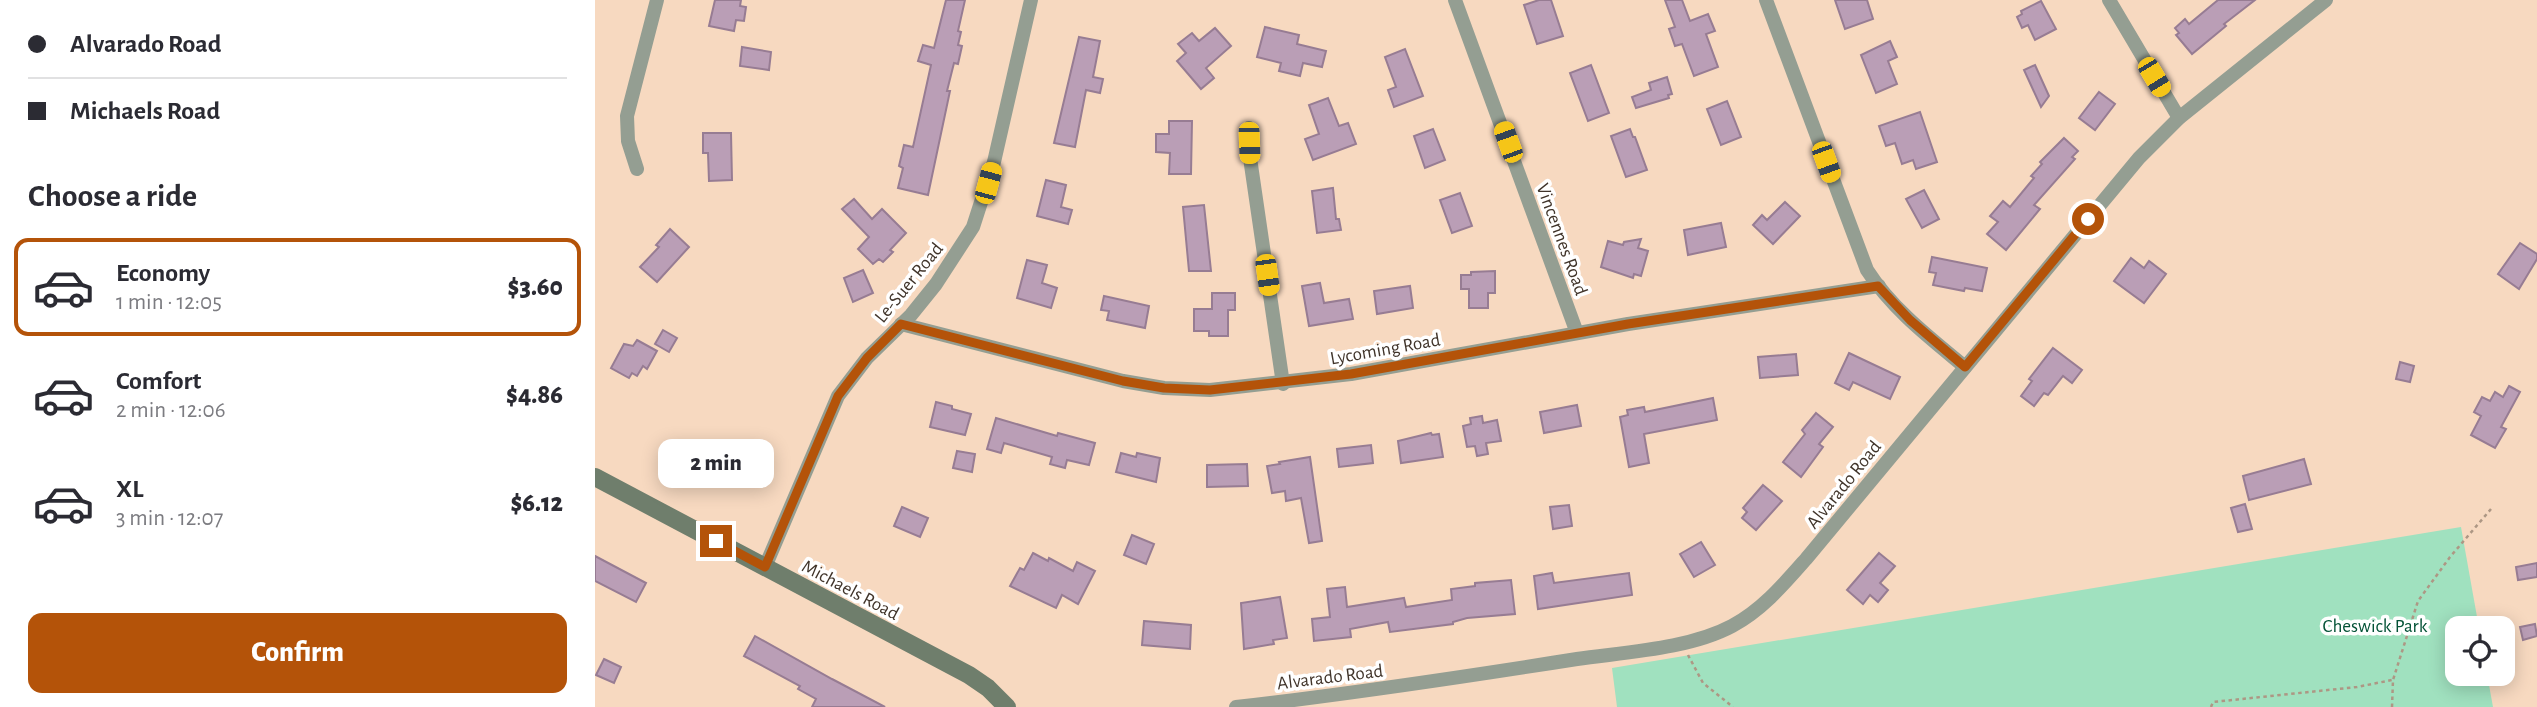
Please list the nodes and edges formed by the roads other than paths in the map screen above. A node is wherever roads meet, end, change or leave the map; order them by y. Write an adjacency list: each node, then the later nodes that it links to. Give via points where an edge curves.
1 (657, 0): 9 (street, via 627,116 628,141)
2 (1031, 0): 11 (street, Le-Suer Road, via 973,227 936,284)
3 (1455, 0): 12 (street, Vincennes Road)
4 (1766, 0): 10 (street, via 1867,270)
5 (2109, 0): 7 (street)
6 (2326, 0): 7 (street, Alvarado Road)
7 (2179, 118): 13 (street, Alvarado Road, via 2119,180)
8 (1249, 128): 14 (street)
9 (637, 169)
10 (1878, 286): 12 (street, Lycoming Road); 13 (street)
11 (901, 324): 14 (street, Lycoming Road, via 1164,388 1210,390); 16 (street, Le-Suer Road, via 862,363 838,396)
12 (1577, 333): 14 (street, Lycoming Road)
13 (1965, 367): 18 (street, Alvarado Road, via 1775,594 1731,626 1684,641 1423,684)
14 (1283, 384)
15 (595, 477): 16 (street, Michaels Road)
16 (765, 567): 17 (street, Michaels Road, via 969,675)
17 (1007, 707)
18 (1236, 707)

